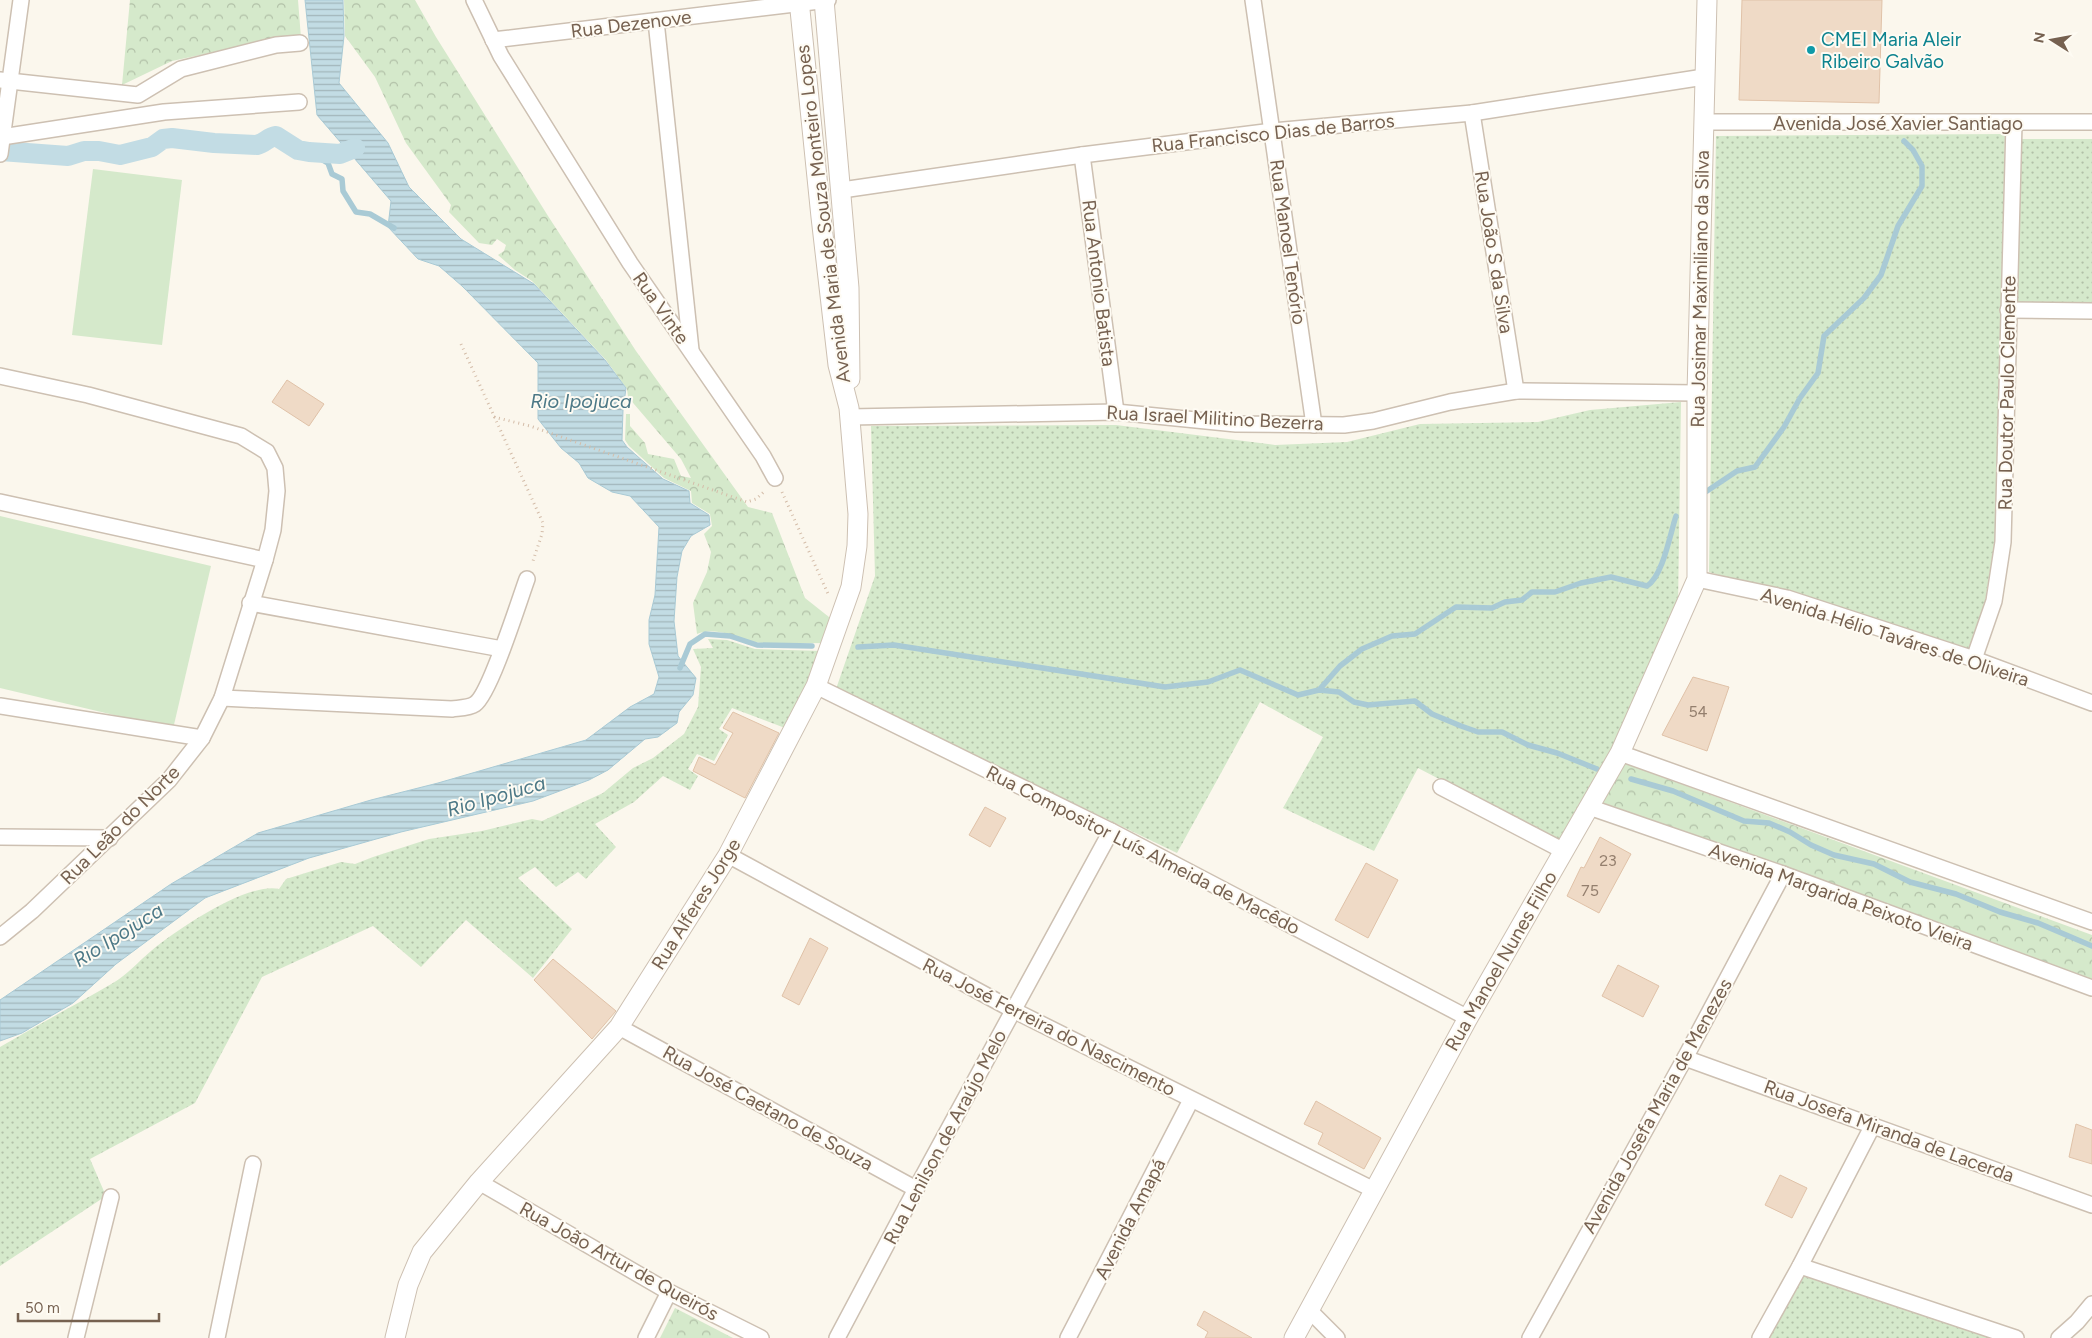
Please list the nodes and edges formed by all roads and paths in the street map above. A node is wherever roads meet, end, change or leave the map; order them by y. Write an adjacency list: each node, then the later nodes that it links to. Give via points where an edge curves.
1 (21, 0): 12 (street)
2 (474, 0): 9 (street, Rua Vinte)
3 (824, 0): 4 (street, Rua Dezenove); 7 (street, Rua Dezenove); 22 (street, Avenida Maria de Souza Monteiro Lopes)
4 (828, 0)
5 (1253, 0): 18 (street, Rua Manoel Tenório)
6 (1707, 0): 11 (street, Rua Josimar Maximiliano da Silva)
7 (799, 2): 8 (street, Rua Dezenove); 30 (street, Avenida Maria de Souza Monteiro Lopes, via 838,365)
8 (656, 21): 9 (street, Rua Dezenove); 26 (street)
9 (493, 40): 26 (street, Rua Vinte, via 625,255)
10 (300, 43): 12 (street, via 276,45 181,69 138,95)
11 (1704, 77): 14 (street, Rua Francisco Dias de Barros); 15 (street, Rua Josimar Maximiliano da Silva)
12 (5, 81): 19 (street)
13 (299, 102): 19 (street, via 164,112)
14 (1472, 112): 18 (street, Rua Francisco Dias de Barros); 28 (street, Rua João S da Silva)
15 (1704, 122): 17 (street, Avenida José Xavier Santiago); 29 (street, Rua Josimar Maximiliano da Silva)
16 (2092, 122): 17 (street, Avenida José Xavier Santiago)
17 (2014, 123): 23 (street, Rua Doutor Paulo Clemente)
18 (1273, 131): 21 (street, Rua Francisco Dias de Barros); 33 (street, Rua Manoel Tenório)
19 (2, 137): 20 (street)
20 (0, 154)
21 (1082, 155): 22 (street, Rua Francisco Dias de Barros); 31 (street, Rua Antonio Batista)
22 (842, 190): 30 (street, Avenida Maria de Souza Monteiro Lopes, via 849,288)
23 (2008, 310): 24 (street); 42 (street, Rua Doutor Paulo Clemente, via 2004,542 1994,601)
24 (2092, 311)
25 (461, 344): 32 (path)
26 (691, 352): 34 (street, Rua Vinte)
27 (0, 376): 36 (street, Rua Leão do Norte, via 88,395 241,436 267,452 274,468 277,491 273,530)
28 (1516, 392): 29 (street, Rua Israel Militino Bezerra); 33 (street, Rua Israel Militino Bezerra, via 1450,402 1372,421)
29 (1697, 393): 38 (street, Rua Josimar Maximiliano da Silva)
30 (849, 412): 31 (street, Rua Israel Militino Bezerra); 40 (street, Rua Alferes Jorge, via 858,514 857,546 851,587)
31 (1116, 412): 33 (street, Rua Israel Militino Bezerra, via 1236,424)
32 (494, 417): 34 (path, via 530,426 747,502 756,499); 37 (path, via 543,523)
33 (1314, 425)
34 (775, 478): 40 (path)
35 (0, 502): 36 (street)
36 (265, 560): 39 (street, Rua Leão do Norte)
37 (527, 579): 41 (street)
38 (1696, 579): 42 (street, Avenida Hélio Taváres de Oliveira, via 1786,598); 48 (street, Rua Manoel Nunes Filho)
39 (250, 603): 41 (street); 44 (street, Rua Leão do Norte)
40 (840, 621): 43 (street, Rua Alferes Jorge)
41 (502, 650): 44 (street, via 480,699 474,705 452,709)
42 (1974, 660): 45 (street, Avenida Hélio Taváres de Oliveira)
43 (816, 686): 51 (street, Rua Compositor Luís Almeida de Macêdo); 55 (street, Rua Alferes Jorge)
44 (222, 698): 47 (street, Rua Leão do Norte)
45 (2092, 703)
46 (0, 706): 47 (street)
47 (202, 738): 53 (street, Rua Leão do Norte, via 170,780)
48 (1620, 754): 50 (street, Rua Manoel Nunes Filho); 57 (street)
49 (1441, 787): 54 (street)
50 (1589, 807): 54 (street, Rua Manoel Nunes Filho); 56 (street, Avenida Margarida Peixoto Vieira)
51 (1111, 831): 60 (street, Rua Lenilson de Araújo Melo); 61 (street, Rua Compositor Luís Almeida de Macêdo)
52 (0, 837): 53 (street)
53 (110, 838): 58 (street, Rua Leão do Norte)
54 (1564, 851): 61 (street, Rua Manoel Nunes Filho)
55 (728, 856): 60 (street, Rua José Ferreira do Nascimento); 62 (street, Rua Alferes Jorge)
56 (1783, 874): 59 (street, Avenida Margarida Peixoto Vieira); 63 (street, Avenida Josefa Maria de Menezes)
57 (2092, 922)
58 (0, 937)
59 (2092, 988)
60 (1013, 1010): 64 (street, Rua José Ferreira do Nascimento); 68 (street, Rua Lenilson de Araújo Melo)
61 (1468, 1018): 69 (street, Rua Manoel Nunes Filho)
62 (619, 1027): 67 (street, Rua Alferes Jorge); 68 (street, Rua José Caetano de Souza)
63 (1685, 1058): 65 (street, Rua Josefa Miranda de Lacerda); 85 (street, Avenida Josefa Maria de Menezes)
64 (1191, 1100): 69 (street, Rua José Ferreira do Nascimento); 82 (street, Avenida Amapá)
65 (1873, 1125): 71 (street, Rua Josefa Miranda de Lacerda); 72 (street)
66 (253, 1164): 77 (street)
67 (479, 1182): 73 (street, Rua João Artur de Queirós); 78 (street, Rua Alferes Jorge, via 422,1252 408,1285)
68 (916, 1189): 81 (street, Rua Lenilson de Araújo Melo)
69 (1374, 1190): 75 (street, Rua Manoel Nunes Filho)
70 (111, 1197): 76 (street)
71 (2092, 1205)
72 (1800, 1266): 86 (street); 87 (street)
73 (669, 1292): 79 (street); 80 (street, Rua João Artur de Queirós)
74 (2092, 1304): 88 (street)
75 (1309, 1310): 83 (street, Rua Manoel Nunes Filho); 84 (street)
76 (76, 1338)
77 (217, 1338)
78 (395, 1338)
79 (646, 1338)
80 (761, 1338)
81 (837, 1338)
82 (1068, 1338)
83 (1294, 1338)
84 (1337, 1338)
85 (1530, 1338)
86 (1760, 1338)
87 (2016, 1338)
88 (2059, 1338)

